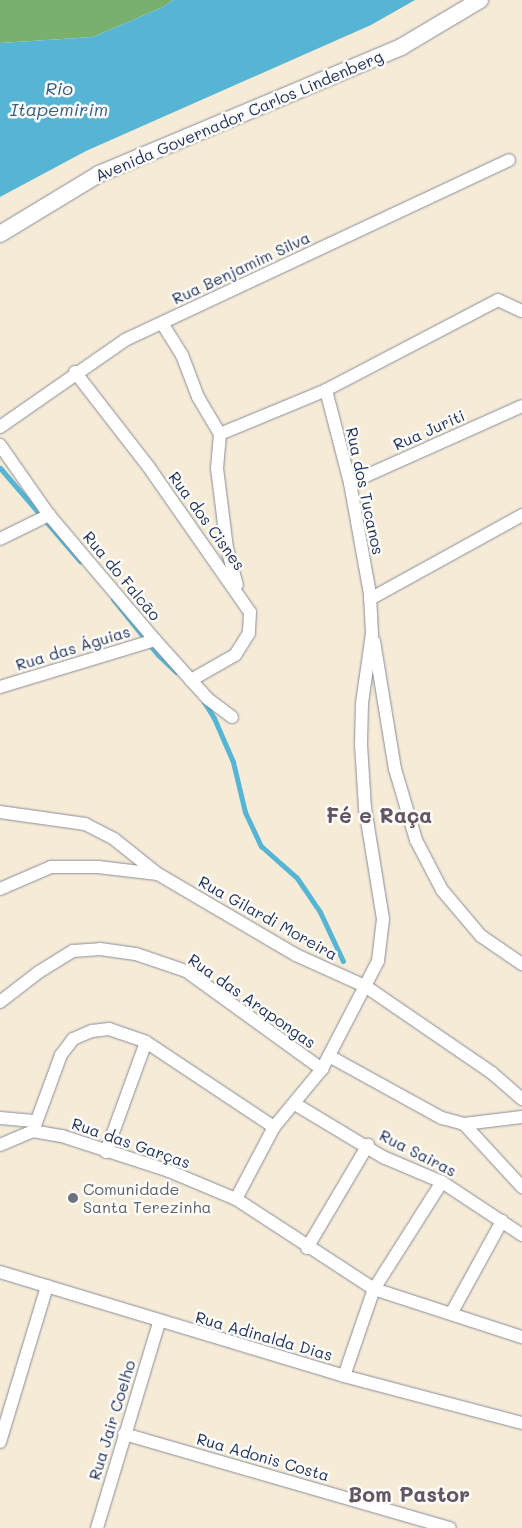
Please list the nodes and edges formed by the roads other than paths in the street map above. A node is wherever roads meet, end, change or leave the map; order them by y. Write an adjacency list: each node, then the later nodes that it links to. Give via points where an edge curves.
1 (480, 0): 3 (street, Avenida Governador Carlos Lindenberg, via 401,47 99,174)
2 (509, 160): 5 (street, Rua Benjamim Silva)
3 (0, 234)
4 (522, 310): 7 (street, via 498,300)
5 (162, 323): 6 (street, Rua Benjamim Silva, via 124,340); 10 (street)
6 (75, 372): 9 (street, Rua Benjamim Silva, via 35,405); 16 (street, Rua dos Cisnes, via 148,466)
7 (326, 390): 10 (street); 12 (street, Rua dos Tucanos)
8 (522, 406): 12 (street, Rua Juriti)
9 (0, 427)
10 (220, 434): 16 (street, via 217,468 227,548)
11 (0, 445): 13 (street, Rua do Falcão)
12 (350, 483): 17 (street, Rua dos Tucanos)
13 (49, 515): 15 (street); 19 (street, Rua do Falcão)
14 (522, 515): 17 (street)
15 (0, 539)
16 (238, 592): 20 (street, Rua dos Cisnes, via 252,620 249,633 235,655)
17 (370, 599): 18 (street, Rua dos Tucanos)
18 (372, 634): 26 (street, via 384,684 396,769 416,840 442,890 481,936); 27 (street, Rua das Arapongas, via 362,703 361,744 365,808 382,920 378,961)
19 (155, 640): 20 (street, Rua do Falcão); 21 (street, Rua das Águias)
20 (191, 680): 22 (street, Rua do Falcão, via 208,699)
21 (0, 687)
22 (232, 717)
23 (0, 812): 24 (street, via 85,824 114,839)
24 (158, 874): 25 (street, Rua Gilardi Moreira, via 98,866 51,867); 27 (street, Rua Gilardi Moreira, via 296,955)
25 (0, 889)
26 (522, 964)
27 (365, 986): 30 (street, Rua das Arapongas); 32 (street, Rua Gilardi Moreira)
28 (0, 1002): 31 (street, Rua das Arapongas, via 73,951 100,949 136,954 186,971)
29 (146, 1042): 37 (street, via 110,1029 92,1031 73,1040 61,1055); 38 (street); 41 (street)
30 (329, 1056): 31 (street, Rua das Arapongas); 36 (street, via 442,1118)
31 (322, 1069): 33 (street, Rua das Arapongas)
32 (522, 1098)
33 (295, 1104): 38 (street, Rua das Arapongas); 40 (street, Rua Sairas)
34 (522, 1117): 36 (street)
35 (0, 1118): 37 (street)
36 (464, 1124): 43 (street)
37 (33, 1126): 39 (street); 41 (street, Rua das Garças)
38 (274, 1127): 44 (street, Rua das Arapongas)
39 (0, 1145)
40 (368, 1146): 42 (street, Rua Sairas, via 383,1157); 47 (street)
41 (106, 1152): 44 (street, Rua das Garças, via 169,1171)
42 (442, 1182): 45 (street, Rua Sairas); 50 (street)
43 (522, 1187)
44 (236, 1198): 47 (street, Rua das Garças)
45 (502, 1221): 46 (street, Rua Sairas); 51 (street)
46 (522, 1235)
47 (307, 1248): 50 (street, Rua das Garças)
48 (0, 1272): 49 (street, Rua Adinalda Dias)
49 (47, 1286): 52 (street, Rua Adinalda Dias); 57 (street)
50 (374, 1289): 51 (street); 54 (street)
51 (452, 1312): 53 (street)
52 (159, 1322): 54 (street, Rua Adinalda Dias); 56 (street, Rua Jair Coelho)
53 (522, 1337)
54 (344, 1376): 55 (street, Rua Adinalda Dias)
55 (522, 1423)
56 (124, 1434): 58 (street, Rua Jair Coelho); 59 (street, Rua Adonis Costa)
57 (0, 1442)
58 (97, 1528)
59 (450, 1528)

